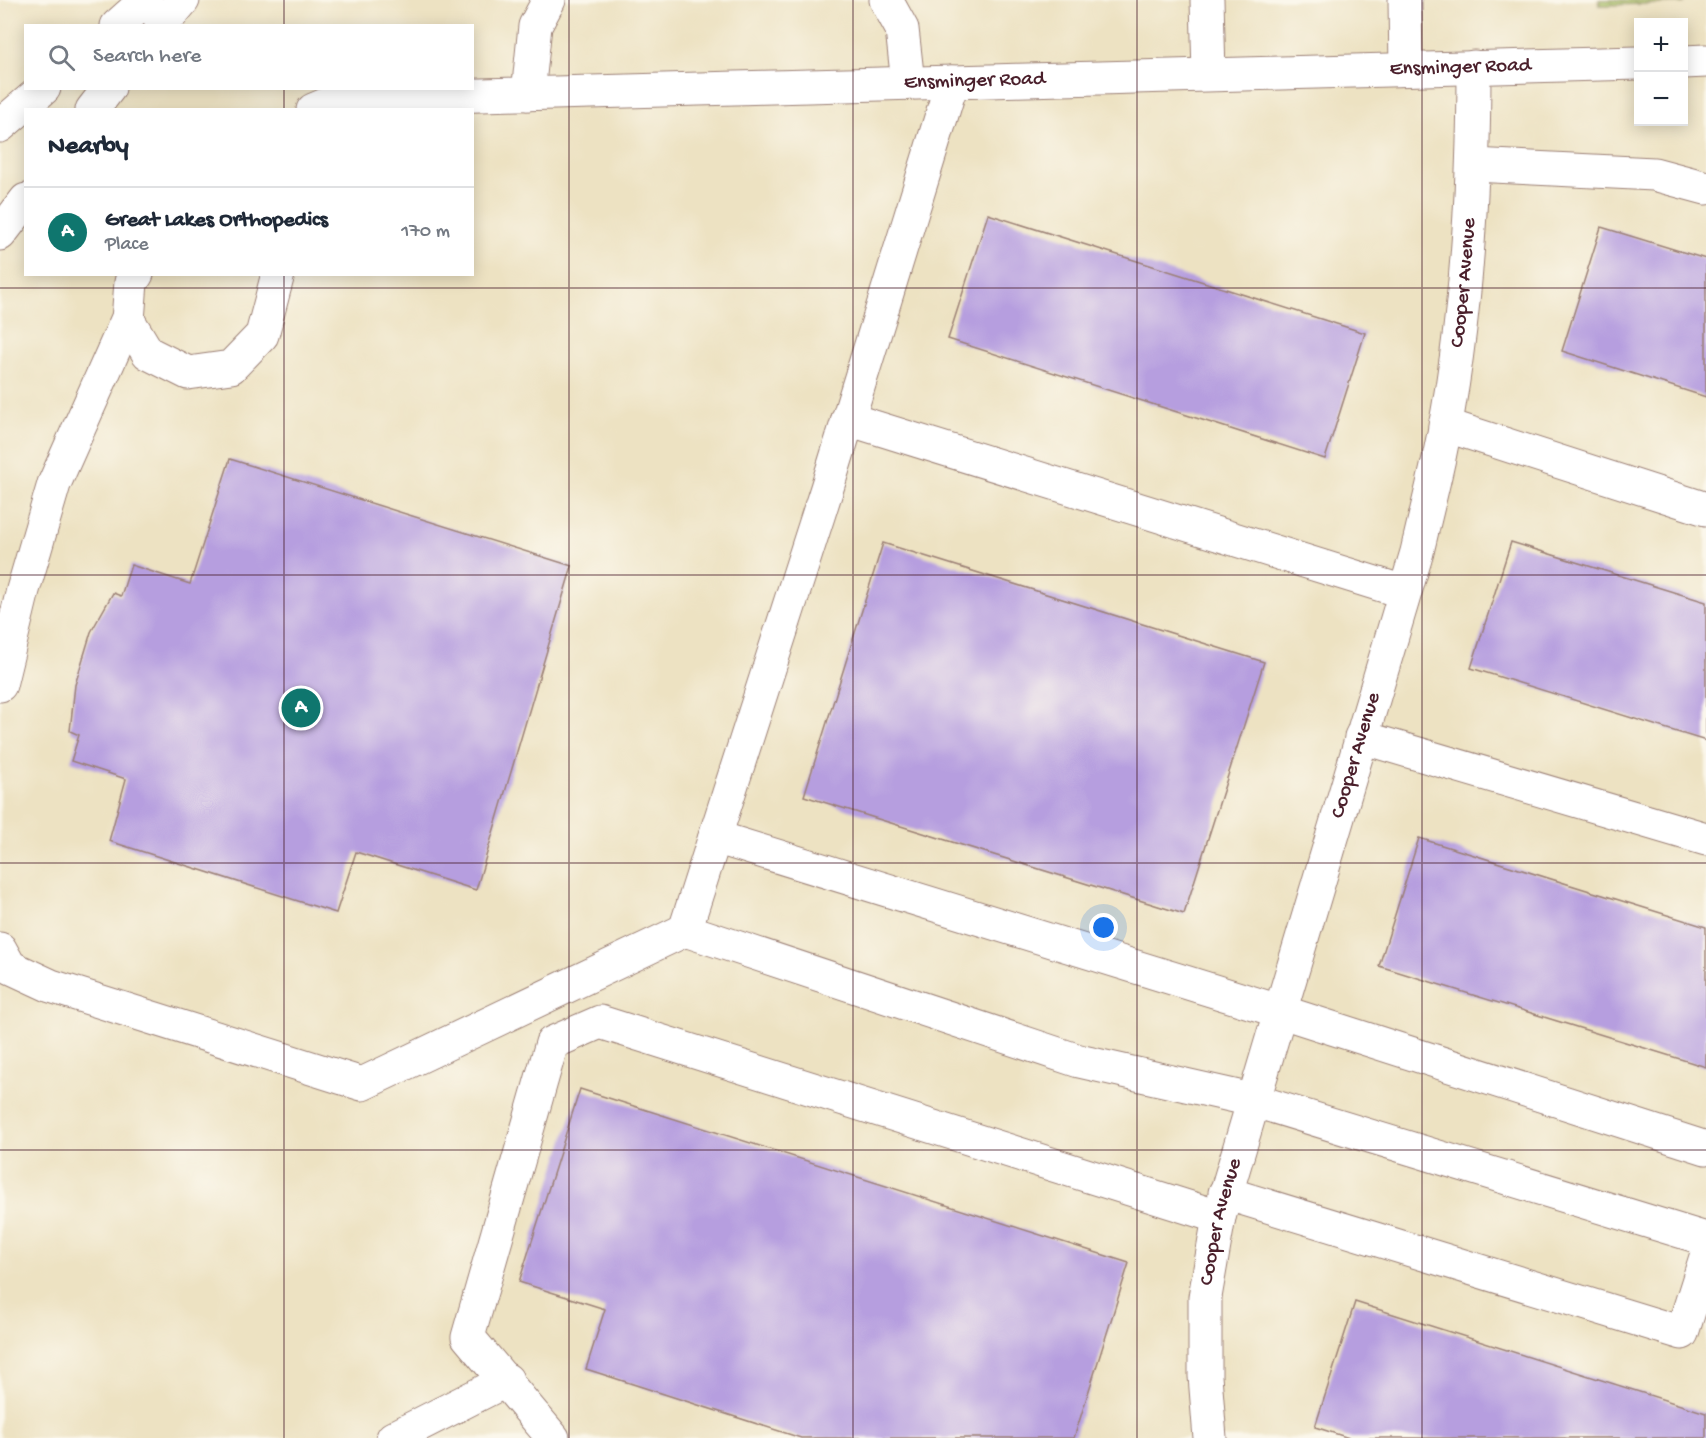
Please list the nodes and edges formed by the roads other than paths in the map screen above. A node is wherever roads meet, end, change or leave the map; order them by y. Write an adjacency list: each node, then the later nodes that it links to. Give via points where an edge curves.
1 (146, 0): 7 (main road)
2 (183, 0): 8 (main road)
3 (549, 0): 19 (main road, via 535,26)
4 (886, 0): 16 (main road, via 902,29)
5 (1207, 0): 14 (main road)
6 (1405, 0): 13 (main road)
7 (119, 24)
8 (163, 24)
9 (1706, 61): 10 (main road)
10 (1688, 62)
11 (1634, 63): 12 (main road, Ensminger Road)
12 (1474, 67): 13 (main road, Ensminger Road); 23 (main road, Cooper Avenue)
13 (1406, 69): 14 (main road, Ensminger Road)
14 (1209, 74): 15 (main road, Ensminger Road)
15 (952, 82): 16 (main road, Ensminger Road); 30 (main road)
16 (908, 83): 19 (main road, Ensminger Road)
17 (42, 90): 22 (main road)
18 (107, 90): 20 (main road)
19 (528, 94): 21 (main road, Ensminger Road, via 339,99)
20 (94, 108)
21 (317, 108)
22 (0, 126)
23 (1474, 165): 24 (main road, via 1654,174); 31 (main road, Cooper Avenue)
24 (1706, 188)
25 (24, 203): 26 (main road)
26 (0, 234)
27 (136, 276): 29 (main road, via 131,282)
28 (277, 276): 29 (main road, via 262,335 231,367 188,373 148,353)
29 (128, 318): 34 (main road, via 54,484 22,590)
30 (848, 419): 33 (main road); 36 (main road)
31 (1445, 425): 32 (main road); 33 (main road, Cooper Avenue)
32 (1706, 509)
33 (1404, 592): 35 (main road, Cooper Avenue)
34 (0, 686)
35 (1361, 737): 37 (main road); 40 (main road, Cooper Avenue)
36 (715, 837): 38 (main road); 40 (main road)
37 (1706, 839)
38 (685, 930): 39 (main road, via 362,1084 51,986 10,967); 41 (main road, via 1079,1061)
39 (0, 949)
40 (1279, 1011): 41 (main road, Cooper Avenue); 42 (main road)
41 (1252, 1100): 43 (main road, Cooper Avenue); 44 (main road)
42 (1706, 1148)
43 (1222, 1205): 45 (main road, via 1682,1333); 46 (main road, via 600,1022 552,1043 468,1337); 49 (main road, Cooper Avenue, via 1205,1298)
44 (1706, 1239)
45 (1706, 1257)
46 (507, 1380): 47 (main road); 48 (main road)
47 (393, 1438)
48 (553, 1438)
49 (1210, 1438)

